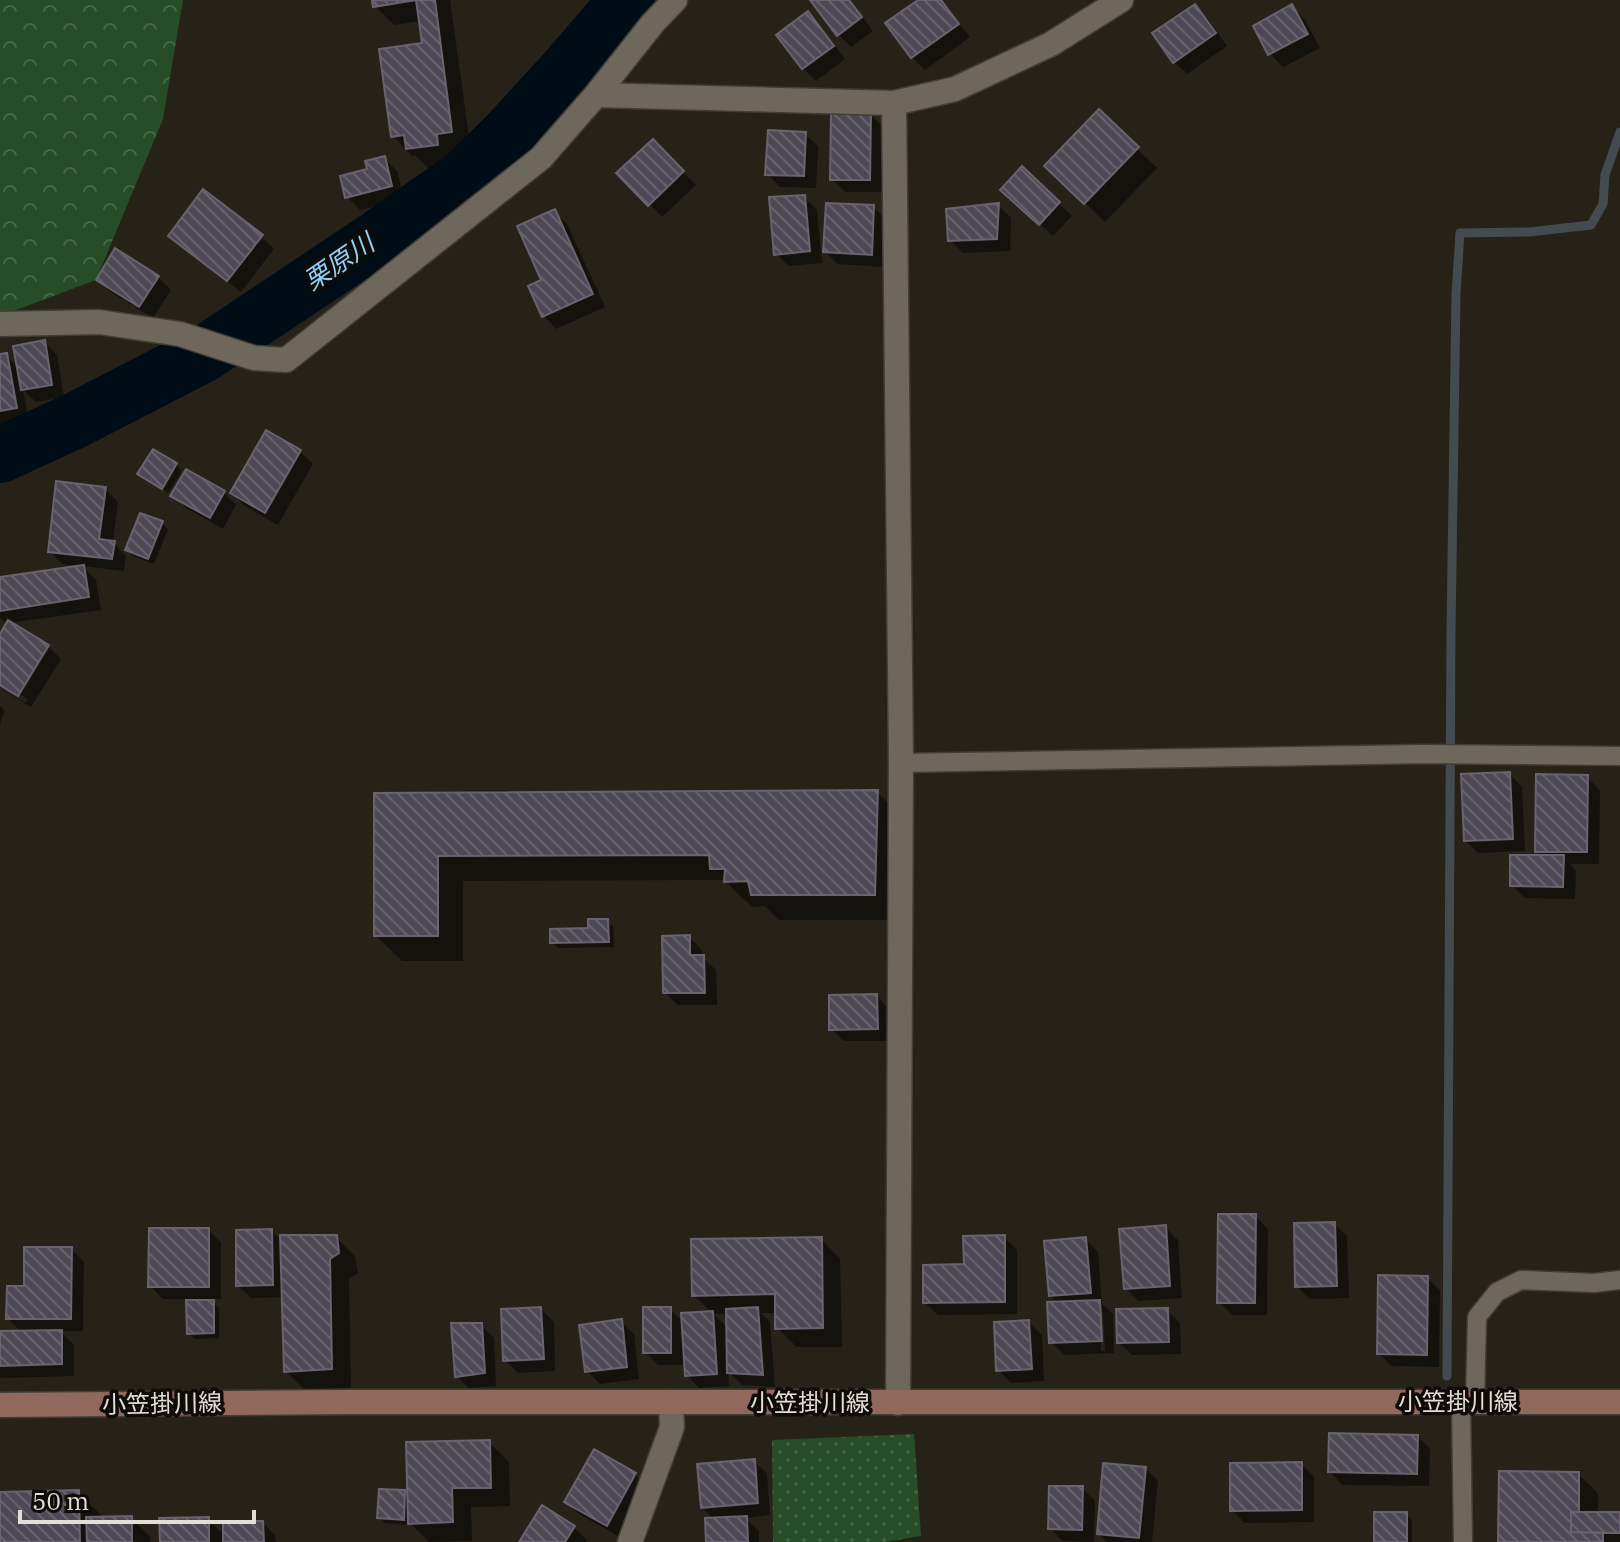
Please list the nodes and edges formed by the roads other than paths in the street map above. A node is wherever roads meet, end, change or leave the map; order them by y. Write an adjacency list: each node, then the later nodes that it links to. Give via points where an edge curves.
1 (675, 0): 3 (street)
2 (1121, 0): 4 (street, via 1051,44 955,89)
3 (596, 95): 4 (street); 5 (street, via 541,158 286,360 254,358 180,334 99,322)
4 (894, 103): 7 (street)
5 (0, 324)
6 (1620, 756): 7 (lane)
7 (901, 763): 12 (street)
8 (1620, 1280): 9 (lane, via 1521,1280 1497,1292 1477,1317)
9 (1468, 1401): 11 (main road, 小笠掛川線); 12 (main road, 小笠掛川線); 15 (lane)
10 (671, 1402): 12 (main road, 小笠掛川線); 13 (main road, 小笠掛川線); 14 (street, via 672,1427)
11 (1620, 1402)
12 (898, 1403)
13 (0, 1405)
14 (630, 1542)
15 (1463, 1542)

